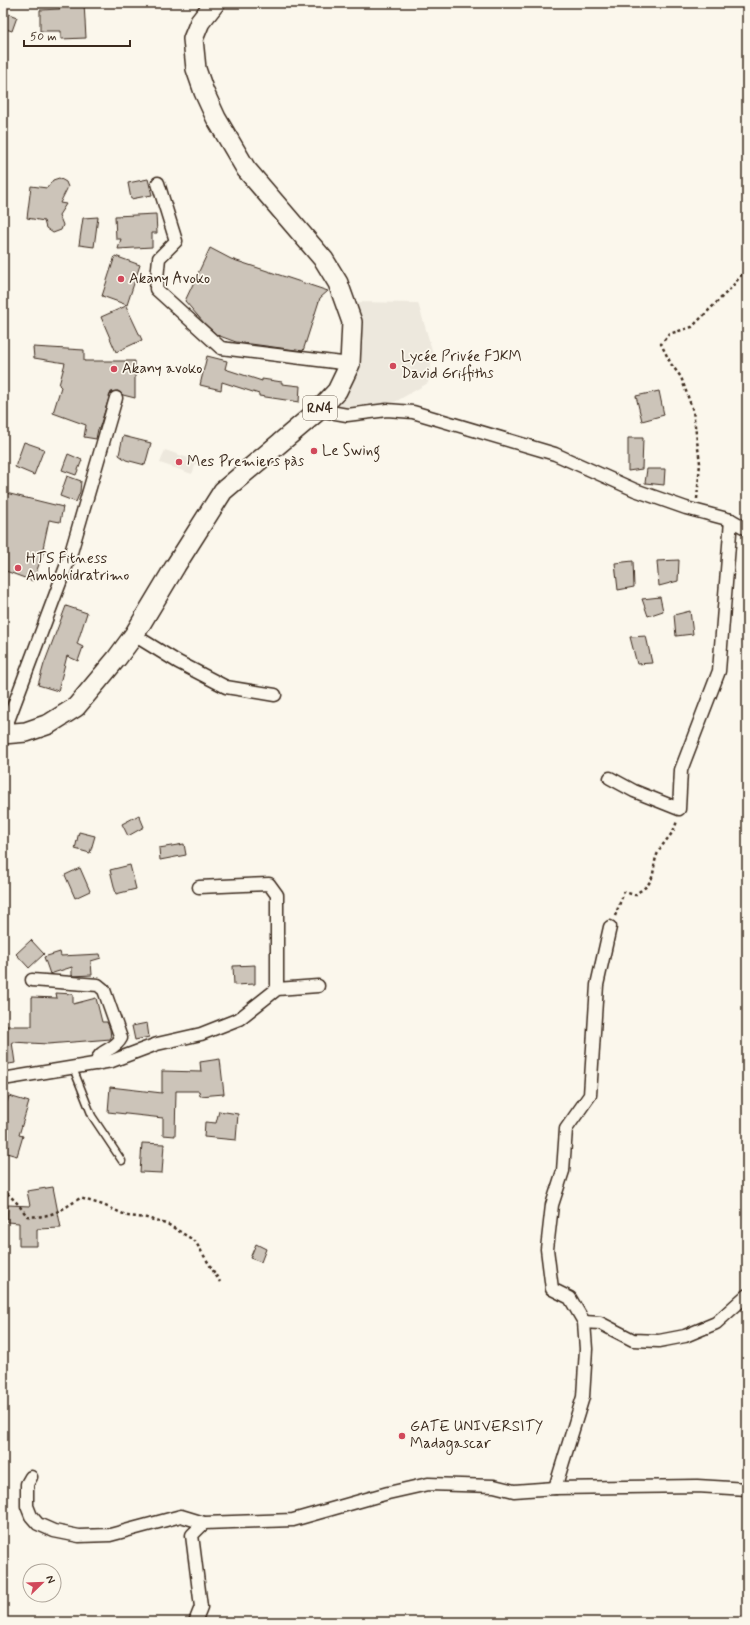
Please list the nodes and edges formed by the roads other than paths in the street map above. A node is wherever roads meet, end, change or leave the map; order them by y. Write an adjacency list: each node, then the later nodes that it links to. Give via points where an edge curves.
1 (215, 3): 3 (main road, RN4, via 200,22 193,39 196,69 204,92 246,169 324,260 338,283 352,322)
2 (158, 183): 3 (street, via 176,241 159,258 156,289 170,303 221,348)
3 (350, 364): 5 (main road, RN4, via 337,391)
4 (116, 398): 10 (street, via 70,556)
5 (319, 410): 6 (street, via 347,415 386,410 413,412 555,454 635,490); 8 (main road, RN4, via 223,491)
6 (731, 520): 7 (street); 11 (street, via 719,671 682,770 679,809 634,791)
7 (747, 529)
8 (134, 635): 9 (street, via 226,687); 10 (main road, RN4, via 76,707 49,724 26,732)
9 (274, 695)
10 (3, 734)
11 (610, 778)
12 (199, 887): 16 (street, via 269,884 277,894)
13 (610, 927): 22 (street, via 597,984 590,1095 566,1129 563,1170 552,1205 547,1249 552,1289 570,1298)
14 (32, 980): 17 (street, via 98,985 104,990 121,1038 117,1046 100,1054)
15 (318, 986): 16 (street)
16 (277, 989): 17 (street, via 239,1019 201,1034 157,1044)
17 (97, 1064): 18 (street)
18 (73, 1068): 19 (street); 20 (lane, via 92,1116)
19 (3, 1079)
20 (122, 1161)
21 (747, 1295): 22 (street, via 716,1323 685,1336 659,1341 633,1340 600,1323)
22 (584, 1322): 24 (street, via 586,1350 583,1397)
23 (31, 1477): 26 (street, via 27,1484 27,1506 31,1516 38,1524 54,1531 79,1536 110,1535 181,1516)
24 (555, 1488): 25 (street); 26 (street, via 514,1491 494,1486 428,1484 292,1520)
25 (747, 1488)
26 (204, 1523): 27 (street, via 192,1535 201,1607)
27 (195, 1622)

